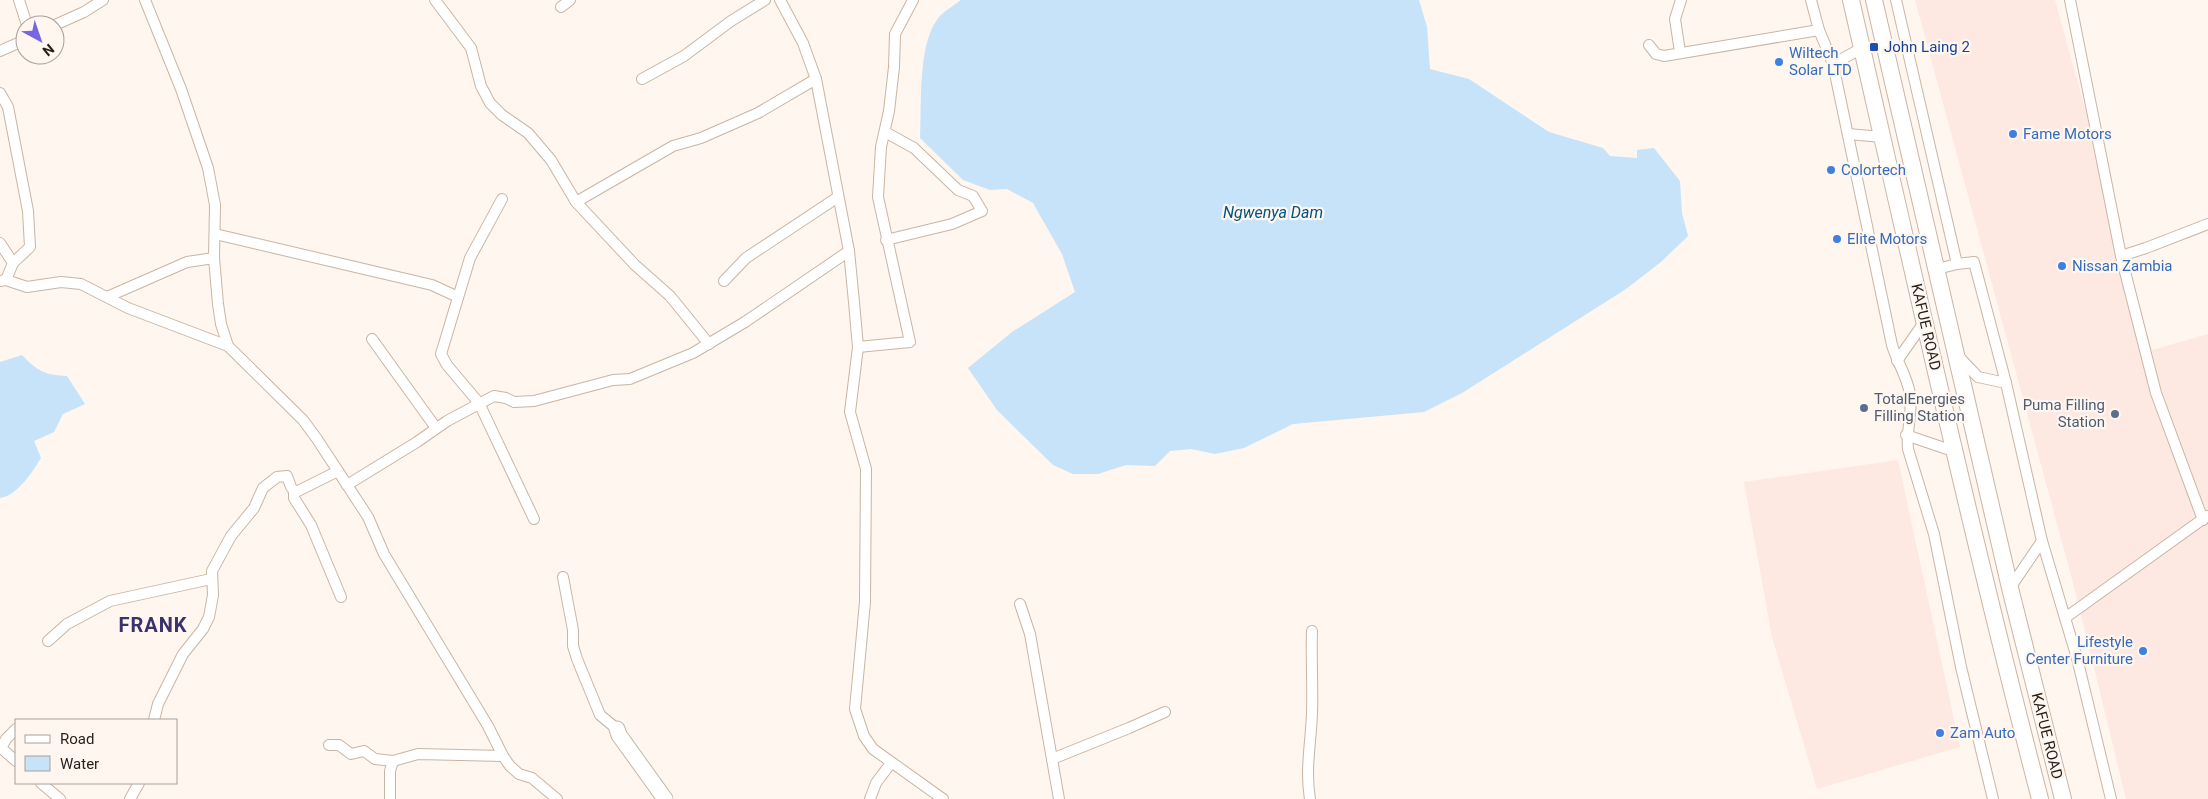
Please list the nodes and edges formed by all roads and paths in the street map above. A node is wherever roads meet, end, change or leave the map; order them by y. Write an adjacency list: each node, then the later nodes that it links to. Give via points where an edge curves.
1 (19, 0): 16 (street)
2 (103, 0): 17 (street)
3 (146, 0): 35 (street, via 182,89 208,168 215,205)
4 (434, 0): 33 (street, via 471,48 481,86 490,103 528,133 552,160)
5 (570, 0): 15 (street)
6 (765, 0): 25 (street, via 684,56)
7 (780, 0): 26 (street, via 803,43)
8 (912, 0): 28 (street, via 895,34)
9 (1681, 0): 23 (street, via 1675,19)
10 (1811, 0): 18 (street)
11 (1851, 0): 21 (main road, KAFUE ROAD)
12 (1874, 0): 43 (main road, KAFUE ROAD)
13 (1896, 0): 42 (street)
14 (2070, 0): 39 (street)
15 (561, 7)
16 (24, 15)
17 (65, 21)
18 (1819, 30): 23 (street); 24 (street)
19 (15, 44): 22 (street)
20 (1649, 45): 23 (street, via 1656,54 1664,56)
21 (1862, 48): 24 (street); 30 (main road, KAFUE ROAD)
22 (0, 51)
23 (1680, 52)
24 (1834, 64): 29 (street)
25 (642, 79)
26 (816, 79): 31 (street); 33 (street, via 758,113 701,138 673,146)
27 (0, 93): 41 (street, via 8,107 28,211 29,250)
28 (885, 132): 36 (street, via 878,197); 36 (street, via 914,148 958,190 973,196 982,211 952,224)
29 (1848, 134): 30 (street); 54 (street)
30 (1882, 137): 48 (main road, KAFUE ROAD)
31 (838, 197): 38 (street); 45 (street, via 746,258)
32 (502, 199): 47 (street, via 470,258)
33 (576, 202): 50 (street, via 635,266 670,296)
34 (2208, 224): 39 (street)
35 (214, 234): 40 (street); 47 (street, via 432,285)
36 (886, 240): 52 (street, via 910,342)
37 (0, 243): 41 (street)
38 (849, 251): 50 (street); 52 (street)
39 (2121, 256): 63 (street, via 2156,392)
40 (214, 258): 46 (street, via 187,262); 51 (street, via 221,324)
41 (12, 263): 44 (street)
42 (1957, 264): 43 (street); 55 (street, via 1974,262)
43 (1937, 269): 53 (main road, KAFUE ROAD)
44 (3, 280): 46 (street, via 26,287 72,282)
45 (724, 281)
46 (107, 297): 51 (street)
47 (458, 297): 56 (street, via 441,354)
48 (1924, 321): 54 (street); 59 (main road, KAFUE ROAD)
49 (372, 339): 57 (street)
50 (709, 344): 56 (street, via 630,379 613,380 534,401 514,402 494,396)
51 (228, 346): 60 (street, via 303,420)
52 (858, 347): 84 (street, via 850,412 866,469 865,593 855,709 864,736 873,749)
53 (1956, 353): 55 (street, via 1978,378); 68 (main road, KAFUE ROAD)
54 (1897, 361): 58 (street, via 1910,395)
55 (2006, 383): 65 (street)
56 (479, 403): 57 (street); 64 (street)
57 (436, 428): 61 (street)
58 (1906, 435): 59 (street); 96 (street, via 1934,534 1961,667)
59 (1953, 451): 97 (main road, KAFUE ROAD)
60 (338, 471): 61 (street); 62 (street)
61 (347, 485): 80 (street, via 368,517 384,554 488,726)
62 (294, 491): 67 (street, via 287,476 277,476 262,488 254,508 231,536); 69 (street, via 294,498 311,525)
63 (2205, 518): 71 (street)
64 (534, 519)
65 (2042, 541): 68 (street); 71 (street)
66 (563, 576): 76 (street, via 578,659 600,715)
67 (211, 579): 73 (street, via 110,601 67,624); 75 (street, via 213,595 209,617 182,654)
68 (2010, 588): 98 (main road, KAFUE ROAD)
69 (341, 597)
70 (1020, 604): 81 (street, via 1030,634)
71 (2065, 618): 99 (street)
72 (1312, 631): 95 (street, via 1312,716 1308,746)
73 (48, 641)
74 (1165, 712): 81 (street)
75 (154, 719)
76 (617, 728): 87 (street)
77 (15, 730): 79 (street)
78 (329, 745): 83 (street, via 339,745 351,754 364,751 375,759)
79 (0, 747): 82 (street)
80 (502, 756): 83 (street, via 418,754); 91 (street, via 514,771 532,778)
81 (1052, 759): 94 (street)
82 (15, 761)
83 (393, 761): 90 (street)
84 (891, 763): 92 (street, via 876,783); 93 (street)
85 (42, 784): 88 (street)
86 (138, 784): 89 (street)
87 (660, 798)
88 (60, 799)
89 (130, 799)
90 (390, 799)
91 (558, 799)
92 (870, 799)
93 (943, 799)
94 (1059, 799)
95 (1310, 799)
96 (1993, 799)
97 (2040, 799)
98 (2063, 799)
99 (2111, 799)

